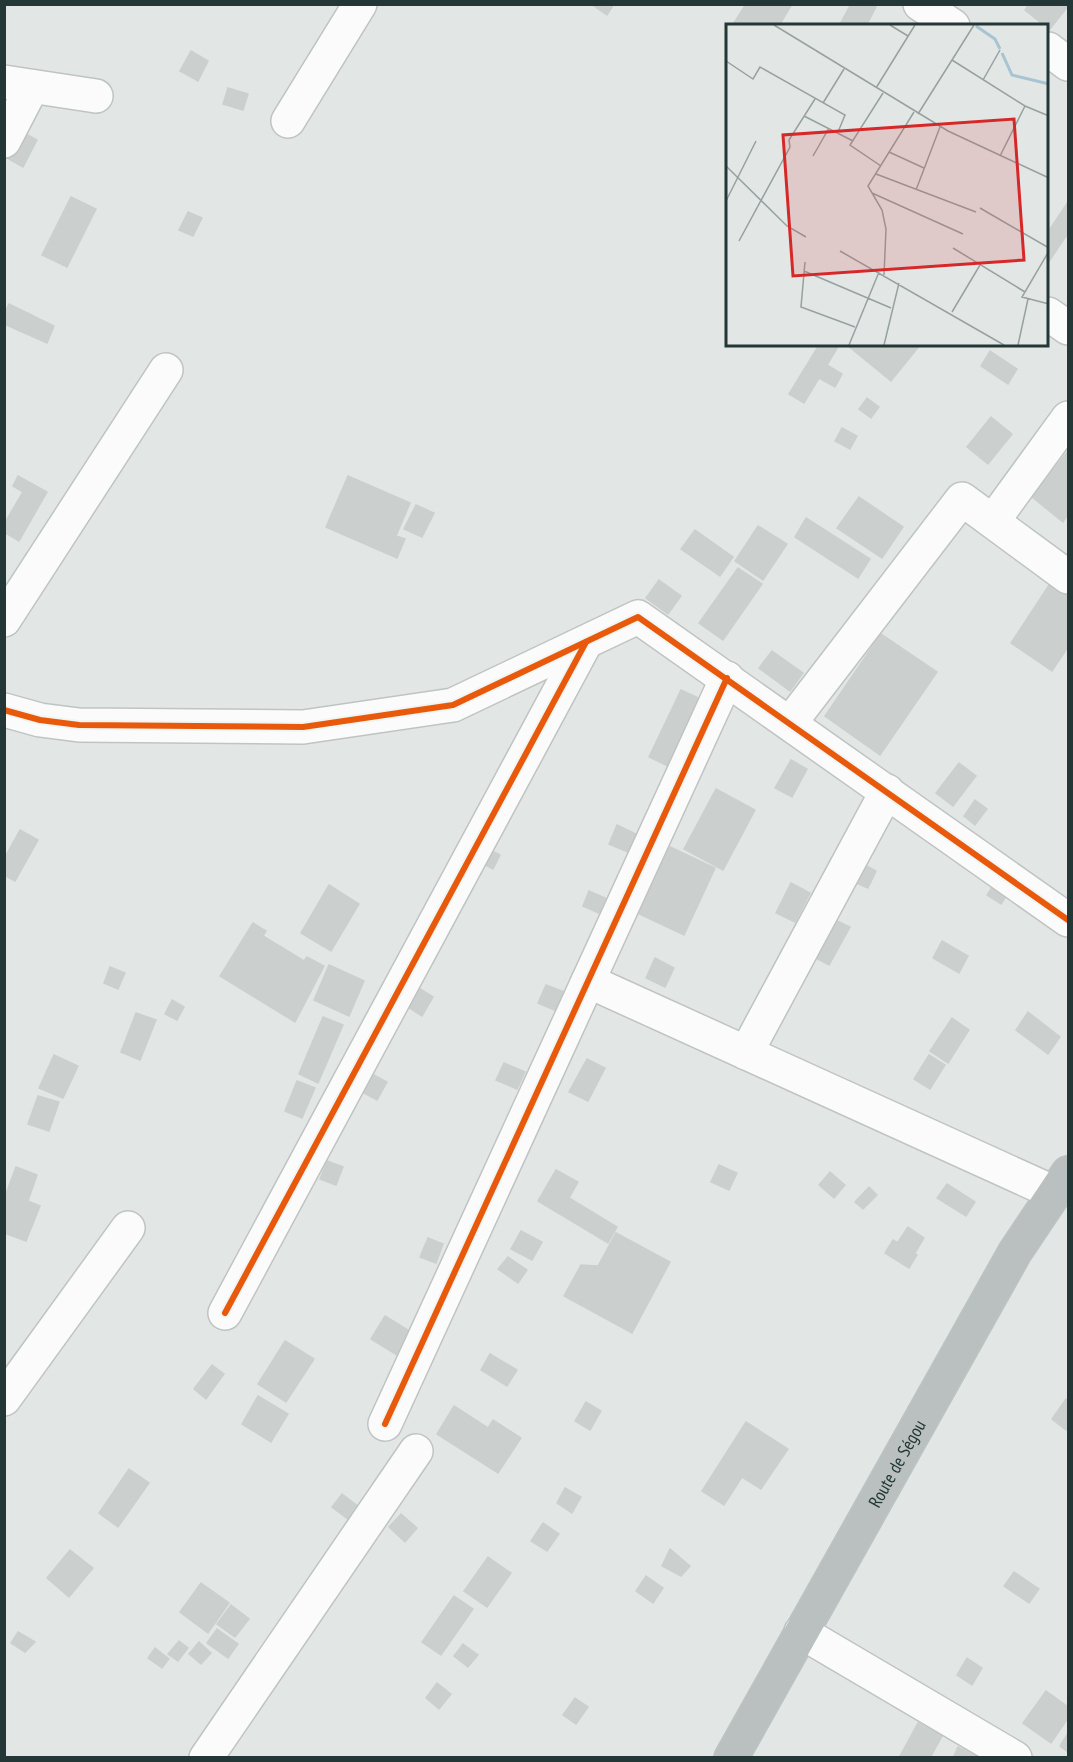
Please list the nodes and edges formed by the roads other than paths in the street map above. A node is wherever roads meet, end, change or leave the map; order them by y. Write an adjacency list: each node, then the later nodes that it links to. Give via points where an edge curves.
1 (360, 4): 8 (street)
2 (920, 4): 3 (street)
3 (950, 24)
4 (1049, 50): 5 (street)
5 (1068, 64)
6 (18, 85): 7 (street); 9 (street)
7 (96, 96)
8 (288, 121)
9 (4, 141)
10 (1049, 315): 11 (street)
11 (1068, 328)
12 (166, 370): 16 (street)
13 (1068, 418): 14 (street)
14 (993, 521): 15 (street); 20 (street, via 962,499)
15 (1068, 577)
16 (4, 620)
17 (586, 642): 18 (street, via 638,617); 19 (street, via 453,705 303,728 79,725); 27 (street)
18 (727, 678): 20 (street); 23 (street)
19 (4, 710)
20 (790, 723): 21 (street)
21 (887, 791): 22 (street); 24 (street)
22 (1068, 920)
23 (588, 981): 24 (street); 29 (street)
24 (746, 1053): 25 (street)
25 (1062, 1183): 31 (highway, Route de Ségou, via 1015,1252)
26 (129, 1228): 28 (street)
27 (225, 1314)
28 (4, 1399)
29 (385, 1424)
30 (416, 1451): 32 (street)
31 (801, 1632): 33 (highway, Route de Ségou); 34 (street)
32 (206, 1758)
33 (731, 1758)
34 (1015, 1758)

